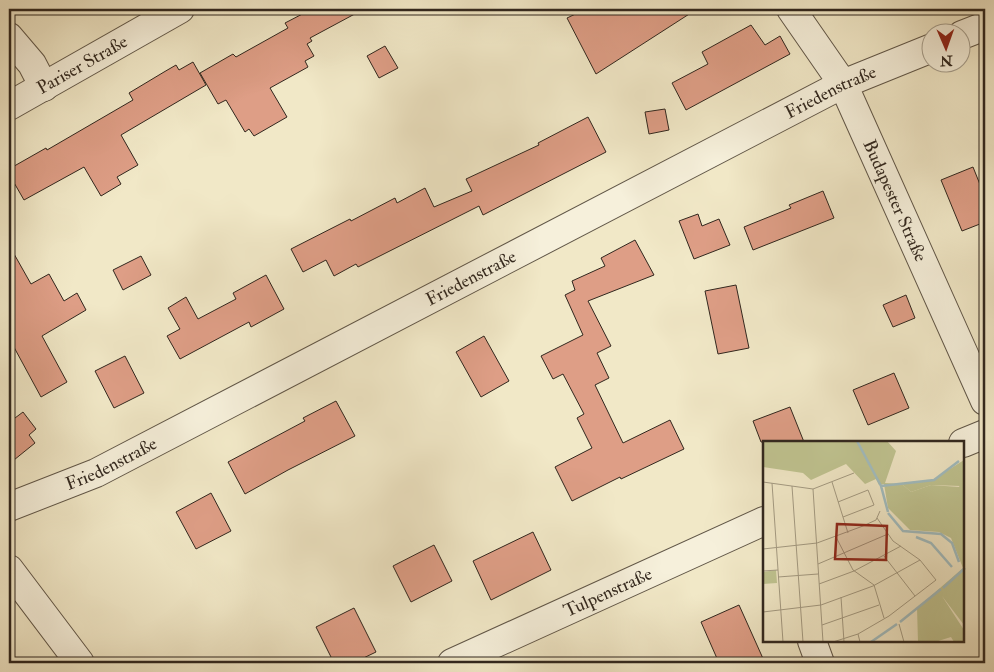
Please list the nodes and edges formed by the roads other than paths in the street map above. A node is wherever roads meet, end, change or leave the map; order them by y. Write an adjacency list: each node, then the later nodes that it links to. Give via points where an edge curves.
1 (180, 9): 8 (street, Pariser Straße)
2 (791, 9): 7 (street, Budapester Straße)
3 (985, 26): 4 (street)
4 (972, 31)
5 (9, 37): 8 (street, via 32,64)
6 (922, 52): 7 (street, Friedenstraße)
7 (843, 84): 10 (street, Budapester Straße); 13 (street, Friedenstraße, via 96,473)
8 (44, 87): 9 (street, Pariser Straße)
9 (9, 106)
10 (985, 401)
11 (985, 434): 12 (street)
12 (964, 443)
13 (9, 507)
14 (763, 521): 18 (street, Tulpenstraße)
15 (9, 569): 17 (street)
16 (812, 642): 19 (street)
17 (80, 663)
18 (452, 663)
19 (820, 663)

